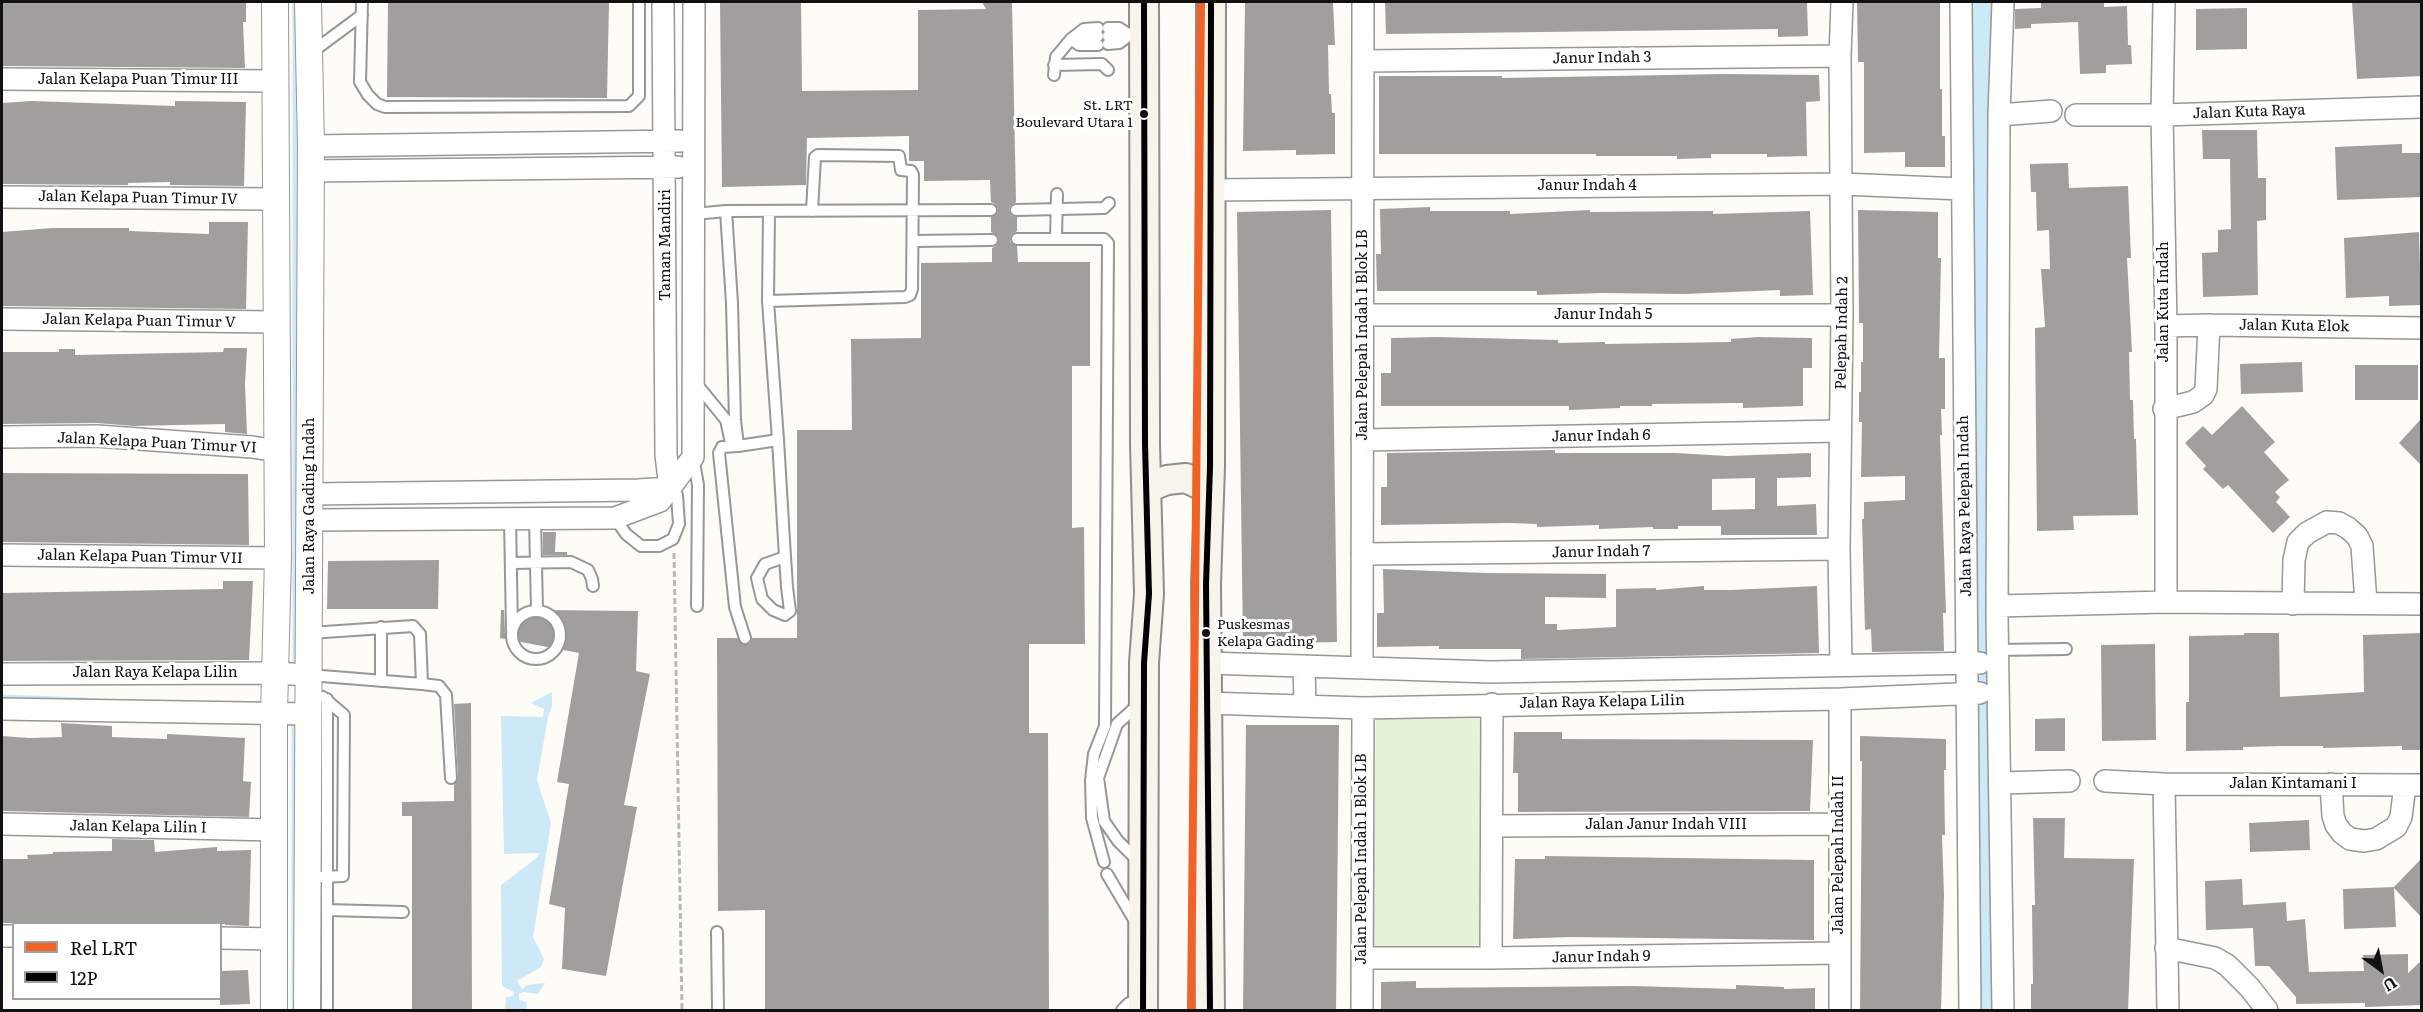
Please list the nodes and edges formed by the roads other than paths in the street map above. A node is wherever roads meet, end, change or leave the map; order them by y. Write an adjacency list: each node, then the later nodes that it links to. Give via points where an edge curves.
1 (275, 2): 22 (street)
2 (308, 2): 17 (street, Jalan Raya Gading Indah)
3 (362, 2): 13 (lane)
4 (639, 2): 13 (lane, via 639,96 630,106 385,107 377,104 360,82)
5 (663, 2): 30 (street, Taman Mandiri)
6 (694, 2): 28 (street, Taman Mandiri)
7 (1211, 2): 39 (main road)
8 (1363, 2): 19 (street, Jalan Pelepah Indah 1 Blok LB)
9 (1842, 2): 18 (street, Pelepah Indah 2)
10 (1961, 2): 38 (street, Jalan Raya Pelepah Indah)
11 (2003, 2): 25 (street, Jalan Raya Pelepah Indah)
12 (2164, 2): 27 (street, Jalan Kuta Indah)
13 (362, 15): 17 (lane)
14 (1139, 20): 15 (lane); 73 (main road)
15 (1103, 36): 16 (lane, via 1079,45); 16 (lane, via 1084,29)
16 (1071, 39): 20 (lane, via 1056,57 1054,70 1102,64)
17 (309, 54): 31 (street, Jalan Raya Gading Indah)
18 (1840, 56): 19 (street, Janur Indah 3); 36 (street, Pelepah Indah 2)
19 (1363, 61): 37 (street, Jalan Pelepah Indah 1 Blok LB)
20 (1108, 70)
21 (2, 79): 22 (street, Jalan Kelapa Puan Timur III)
22 (275, 81): 42 (street)
23 (2421, 107): 27 (street, Jalan Kuta Raya)
24 (2051, 111): 25 (street)
25 (1999, 115): 97 (street, Jalan Raya Pelepah Indah)
26 (2076, 115): 27 (street, Jalan Kuta Raya)
27 (2162, 115): 62 (street, Jalan Kuta Indah)
28 (694, 140): 30 (street); 33 (street, Taman Mandiri)
29 (534, 142): 30 (street); 31 (street); 34 (street)
30 (666, 142): 32 (street, Taman Mandiri)
31 (311, 146): 35 (street, Jalan Raya Gading Indah)
32 (666, 167): 33 (street); 34 (street); 78 (street, Taman Mandiri)
33 (694, 167): 51 (street, Taman Mandiri)
34 (534, 169): 35 (street)
35 (311, 171): 77 (street, Jalan Raya Gading Indah)
36 (1842, 184): 37 (street, Janur Indah 4); 38 (street, Janur Indah 4); 58 (street, Pelepah Indah 2)
37 (1364, 188): 39 (street, Janur Indah 4); 57 (street, Jalan Pelepah Indah 1 Blok LB)
38 (1962, 189): 103 (street, Jalan Raya Pelepah Indah)
39 (1211, 190): 74 (main road)
40 (1057, 194): 47 (lane)
41 (2, 197): 42 (street, Jalan Kelapa Puan Timur IV)
42 (275, 199): 60 (street)
43 (1109, 203): 47 (lane, via 1104,208)
44 (914, 210): 45 (lane); 49 (lane); 49 (lane, via 913,175 901,170 899,156 818,155 813,161); 55 (lane)
45 (991, 210)
46 (1016, 210): 47 (lane)
47 (1057, 210): 52 (lane)
48 (726, 211): 50 (lane); 51 (lane); 70 (lane)
49 (812, 211): 50 (lane)
50 (769, 212): 56 (lane)
51 (694, 214): 64 (street, Taman Mandiri)
52 (1056, 238): 53 (lane); 123 (lane, via 1104,239 1108,243)
53 (1017, 239)
54 (992, 240): 55 (lane)
55 (913, 241): 56 (lane, via 910,295)
56 (768, 301): 68 (lane)
57 (1363, 315): 58 (street, Janur Indah 5); 69 (street, Jalan Pelepah Indah 1 Blok LB)
58 (1842, 315): 66 (street, Pelepah Indah 2)
59 (2, 319): 60 (street, Jalan Kelapa Puan Timur V)
60 (276, 322): 71 (street)
61 (2210, 325): 62 (street, Jalan Kuta Elok); 63 (street, Jalan Kuta Elok); 65 (street, via 2203,395 2193,402)
62 (2166, 326): 65 (street, Jalan Kuta Indah)
63 (2421, 328)
64 (694, 381): 70 (lane, via 726,420); 72 (street, Taman Mandiri)
65 (2164, 409): 91 (street, Jalan Kuta Indah)
66 (1840, 431): 69 (street, Janur Indah 6); 83 (street, Pelepah Indah 2)
67 (2, 437): 71 (street, Jalan Kelapa Puan Timur VI, via 97,436)
68 (778, 440): 70 (lane); 86 (lane)
69 (1362, 440): 84 (street, Jalan Pelepah Indah 1 Blok LB)
70 (735, 446): 101 (lane, via 722,447 719,453 735,607)
71 (277, 451): 87 (street)
72 (693, 457): 78 (street); 95 (lane, via 698,484)
73 (1149, 475): 74 (main road, via 1167,480); 114 (main road)
74 (1207, 477): 104 (main road)
75 (508, 492): 76 (street); 77 (street); 81 (street)
76 (535, 492): 78 (street, via 638,490); 79 (street)
77 (310, 494): 82 (street, Jalan Raya Gading Indah)
78 (665, 494): 80 (street, via 639,511); 80 (lane, via 677,495 679,524 674,539 659,546 641,546)
79 (536, 518): 80 (street); 81 (street); 89 (lane)
80 (615, 518)
81 (510, 519): 82 (street); 88 (lane)
82 (309, 520): 99 (street, Jalan Raya Gading Indah)
83 (1839, 549): 84 (street, Janur Indah 7); 105 (street, Pelepah Indah 2)
84 (1362, 554): 107 (street, Jalan Pelepah Indah 1 Blok LB)
85 (2, 555): 87 (street, Jalan Kelapa Puan Timur VII)
86 (785, 557): 86 (lane, via 790,611 785,615 762,599 757,578 765,564)
87 (278, 558): 109 (street)
88 (511, 563): 89 (lane); 100 (lane)
89 (537, 563): 90 (lane, via 580,565 588,570); 96 (lane)
90 (593, 586)
91 (2166, 602): 93 (street); 97 (street)
92 (2366, 603): 93 (street); 93 (street, via 2362,546 2348,528 2327,522 2298,542); 94 (street)
93 (2293, 604)
94 (2421, 604)
95 (697, 606)
96 (537, 611): 100 (lane, via 525,613); 100 (lane, via 549,615 557,624 560,637 556,648 546,657 522,655 514,645)
97 (1997, 612): 103 (street, Jalan Raya Pelepah Indah)
98 (381, 627): 99 (lane); 110 (lane); 111 (lane, via 417,629)
99 (310, 633): 112 (street, Jalan Raya Gading Indah)
100 (512, 633)
101 (745, 638)
102 (2066, 649): 103 (lane)
103 (1985, 661): 105 (street); 113 (street, Jalan Raya Pelepah Indah); 113 (street, Jalan Raya Pelepah Indah)
104 (1207, 663): 106 (street); 116 (main road)
105 (1841, 664): 107 (street, via 1491,672)
106 (1304, 666): 107 (street); 118 (street)
107 (1362, 668)
108 (2, 674): 109 (street, Jalan Raya Kelapa Lilin)
109 (279, 674): 112 (street, Jalan Raya Kelapa Lilin); 121 (street)
110 (381, 681): 111 (lane); 112 (lane)
111 (422, 684): 124 (lane, via 439,686 446,695)
112 (311, 691): 121 (street); 136 (street, Jalan Raya Gading Indah); 136 (lane, via 344,715 343,876)
113 (1982, 693): 115 (street, Jalan Raya Kelapa Lilin); 127 (street, Jalan Raya Pelepah Indah); 155 (street, Jalan Raya Pelepah Indah)
114 (1144, 699): 122 (lane); 135 (main road)
115 (1840, 699): 117 (street, Jalan Raya Kelapa Lilin); 132 (street, Jalan Pelepah Indah II)
116 (1206, 703): 118 (street, Jalan Raya Kelapa Lilin); 152 (main road)
117 (1492, 704): 119 (street, Jalan Raya Kelapa Lilin); 133 (street)
118 (1305, 705): 119 (street, Jalan Raya Kelapa Lilin)
119 (1363, 708): 145 (street, Jalan Pelepah Indah 1 Blok LB)
120 (2, 709): 121 (street)
121 (274, 714): 134 (street)
122 (1117, 724): 123 (lane); 135 (lane, via 1098,778 1104,821)
123 (1105, 726): 140 (lane, via 1090,780 1092,818 1105,868)
124 (451, 778)
125 (2069, 781): 127 (street)
126 (2105, 781): 128 (street, Jalan Kintamani I)
127 (2001, 783): 156 (street, Jalan Raya Pelepah Indah)
128 (2164, 784): 129 (street, Jalan Kintamani I); 143 (street)
129 (2331, 784): 130 (street, Jalan Kintamani I); 130 (street, via 2336,825 2350,839 2364,841 2388,834 2396,826)
130 (2413, 785)
131 (2, 824): 134 (street, Jalan Kelapa Lilin I)
132 (1839, 824): 133 (street, Jalan Janur Indah VIII); 144 (street, Jalan Pelepah Indah II)
133 (1492, 826): 146 (street)
134 (275, 830): 142 (street)
135 (1144, 867): 140 (main road)
136 (317, 877): 137 (lane); 149 (street, Jalan Raya Gading Indah)
137 (327, 910): 138 (lane); 150 (lane)
138 (403, 912)
139 (717, 932): 151 (lane)
140 (1144, 936): 147 (main road)
141 (222, 938): 142 (street)
142 (275, 939): 148 (street)
143 (2166, 948): 157 (street); 158 (street, via 2215,958 2250,988)
144 (1839, 953): 146 (street, Janur Indah 9); 154 (street, Jalan Pelepah Indah II)
145 (1362, 958): 146 (street, Janur Indah 9); 153 (street, Jalan Pelepah Indah 1 Blok LB)
146 (1491, 958)
147 (1136, 1006)
148 (274, 1011)
149 (307, 1011)
150 (327, 1011)
151 (718, 1011)
152 (1210, 1011)
153 (1362, 1011)
154 (1840, 1011)
155 (1970, 1011)
156 (2003, 1011)
157 (2168, 1011)
158 (2267, 1011)

